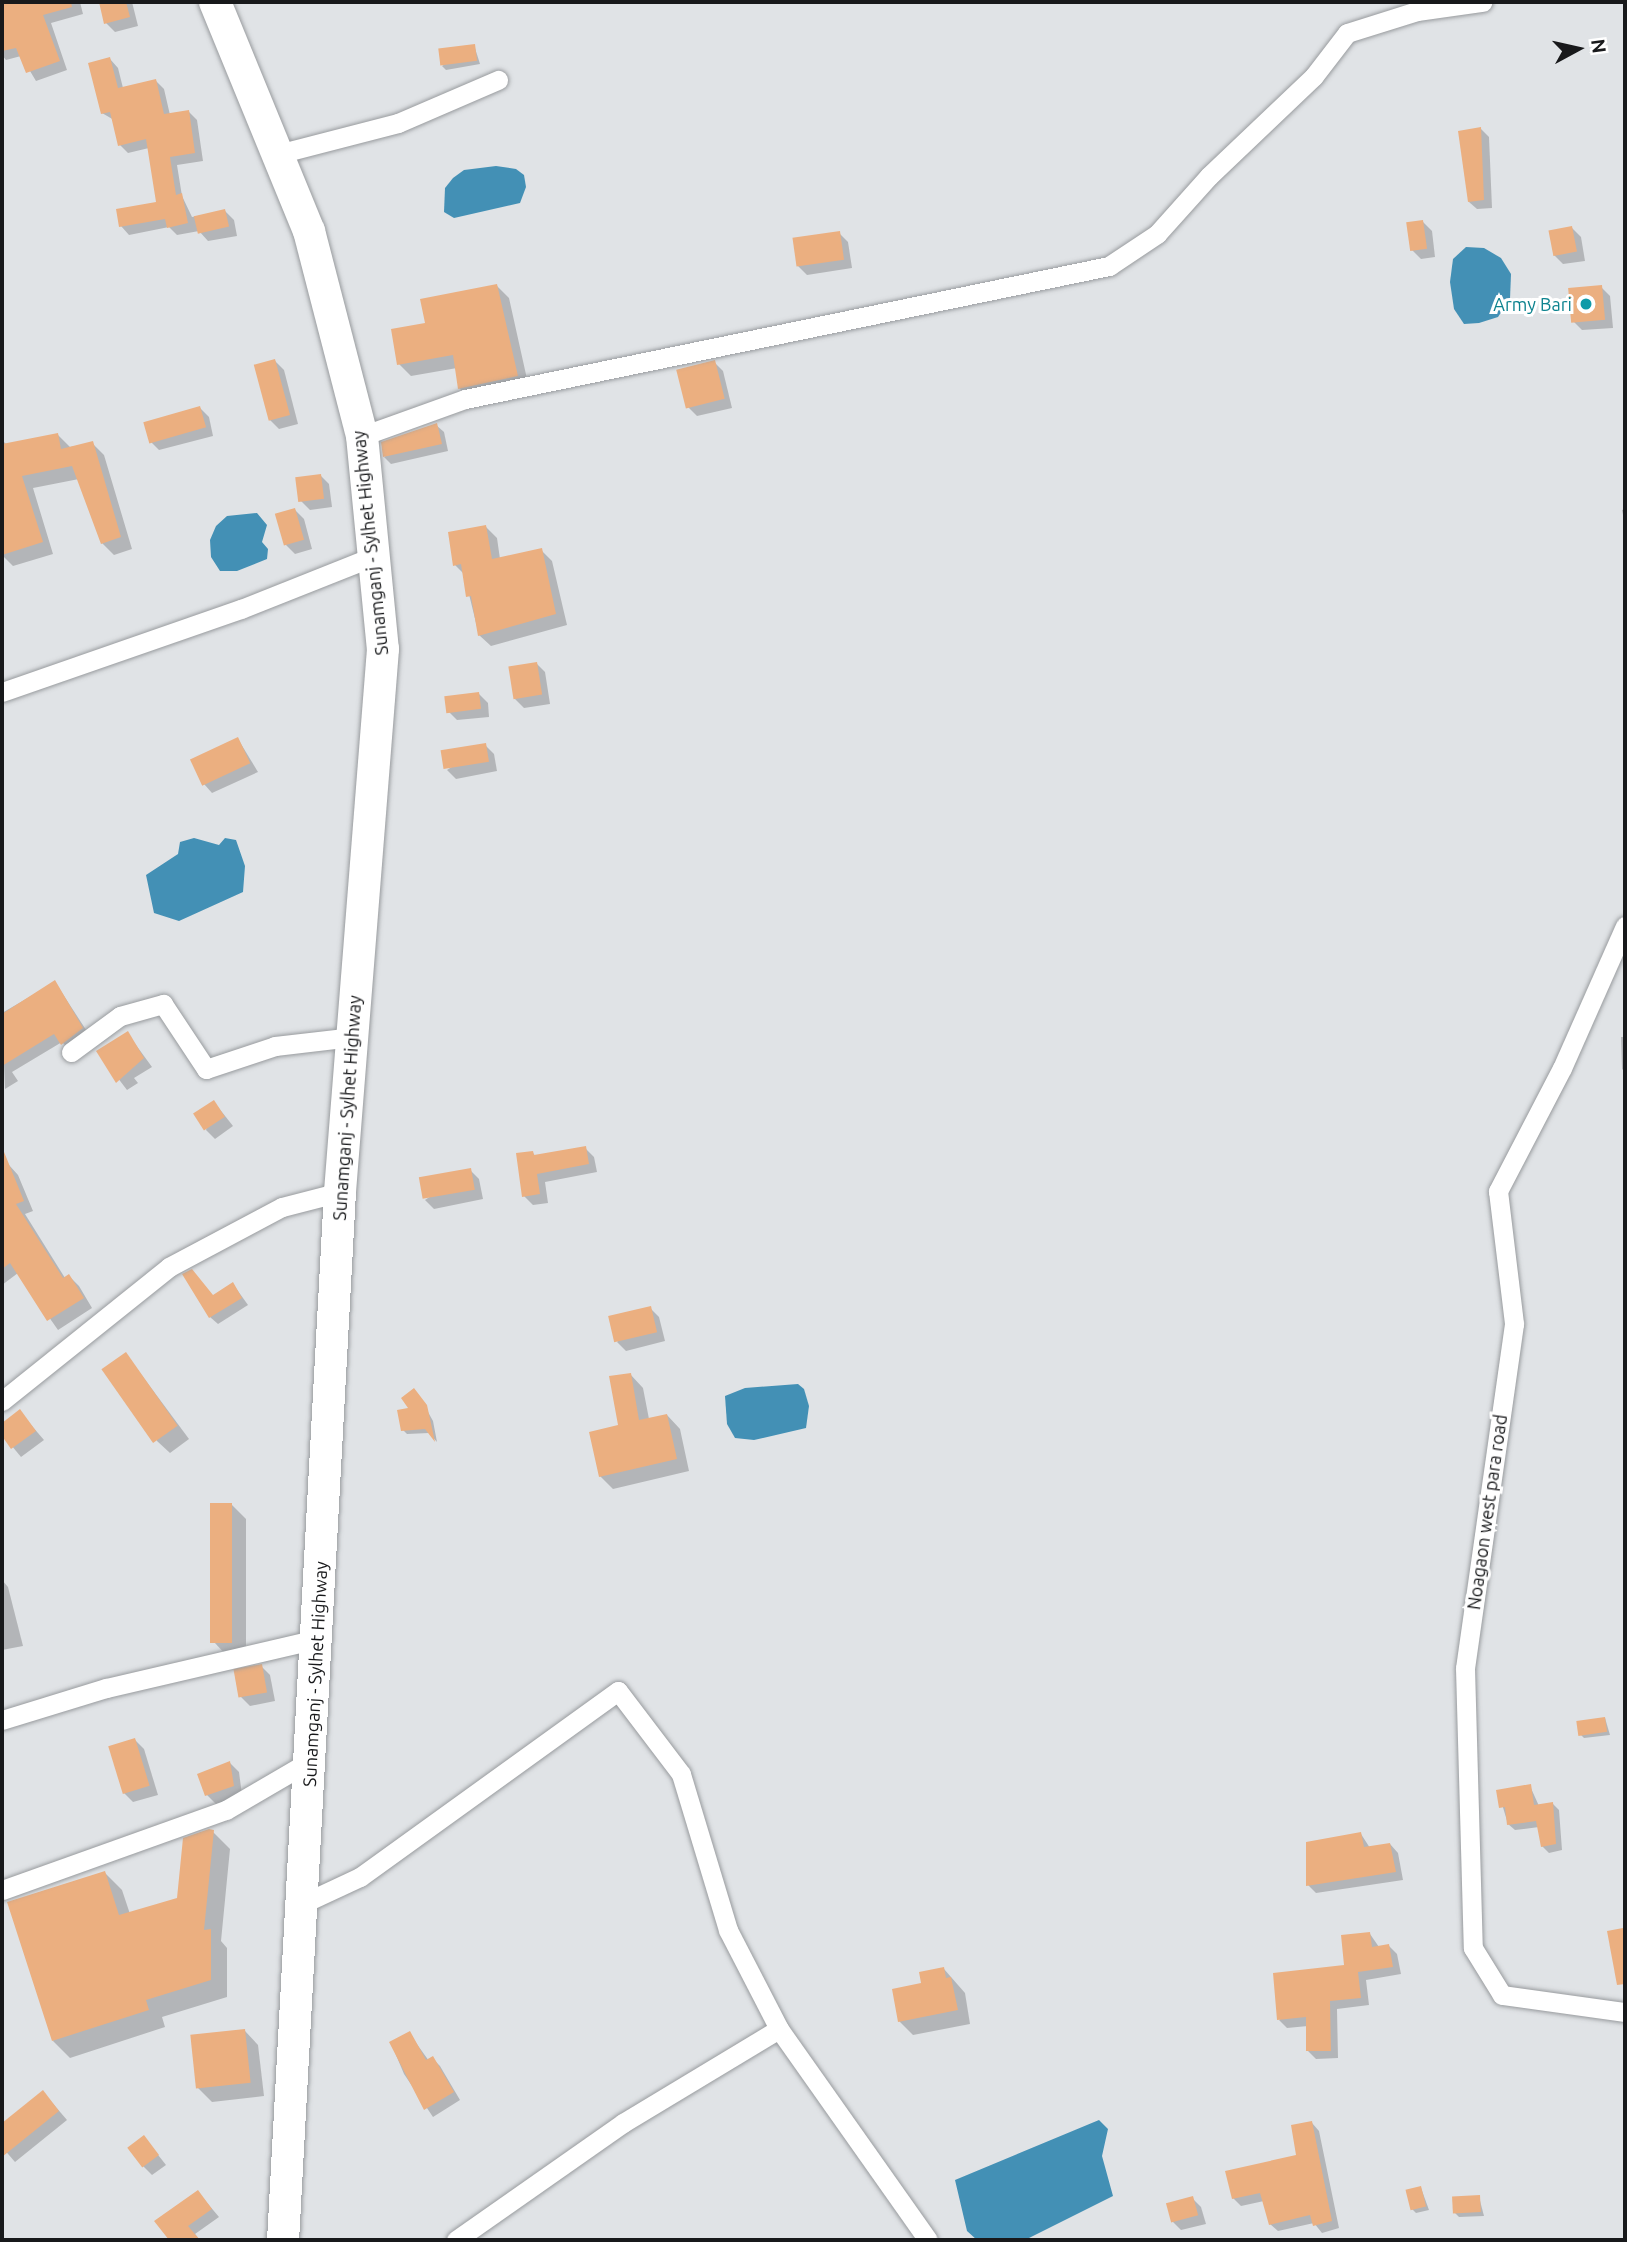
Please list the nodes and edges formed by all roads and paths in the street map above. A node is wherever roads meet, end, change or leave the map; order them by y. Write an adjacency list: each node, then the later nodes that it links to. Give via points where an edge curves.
1 (215, 2): 4 (main road, Sunamganj - Sylhet Highway)
2 (1482, 2): 5 (street, via 1417,11 1347,33 1314,76 1209,176 1157,234 1109,266 465,399)
3 (498, 80): 4 (street, via 398,123)
4 (278, 154): 5 (main road, Sunamganj - Sylhet Highway, via 309,231)
5 (362, 436): 6 (main road, Sunamganj - Sylhet Highway)
6 (374, 556): 7 (street, via 241,609); 9 (main road, Sunamganj - Sylhet Highway, via 383,649)
7 (2, 692)
8 (1625, 926): 18 (street, Noagaon west para road, via 1562,1068 1498,1191 1514,1324 1465,1668 1473,1948 1502,1995)
9 (352, 1037): 10 (street, via 275,1046 206,1069 163,1004 120,1016); 11 (main road, Sunamganj - Sylhet Highway)
10 (71, 1052)
11 (340, 1192): 12 (street, via 282,1207 169,1267); 13 (main road, Sunamganj - Sylhet Highway)
12 (2, 1401)
13 (317, 1639): 14 (street, via 106,1688); 15 (main road, Sunamganj - Sylhet Highway)
14 (2, 1720)
15 (310, 1762): 16 (street, via 226,1810); 17 (main road, Sunamganj - Sylhet Highway)
16 (2, 1890)
17 (302, 1904): 19 (street, via 360,1877 618,1691 681,1774 728,1930); 20 (main road, Sunamganj - Sylhet Highway)
18 (1625, 2012)
19 (779, 2029): 21 (street, via 623,2123); 22 (street)
20 (283, 2240)
21 (456, 2240)
22 (928, 2240)

